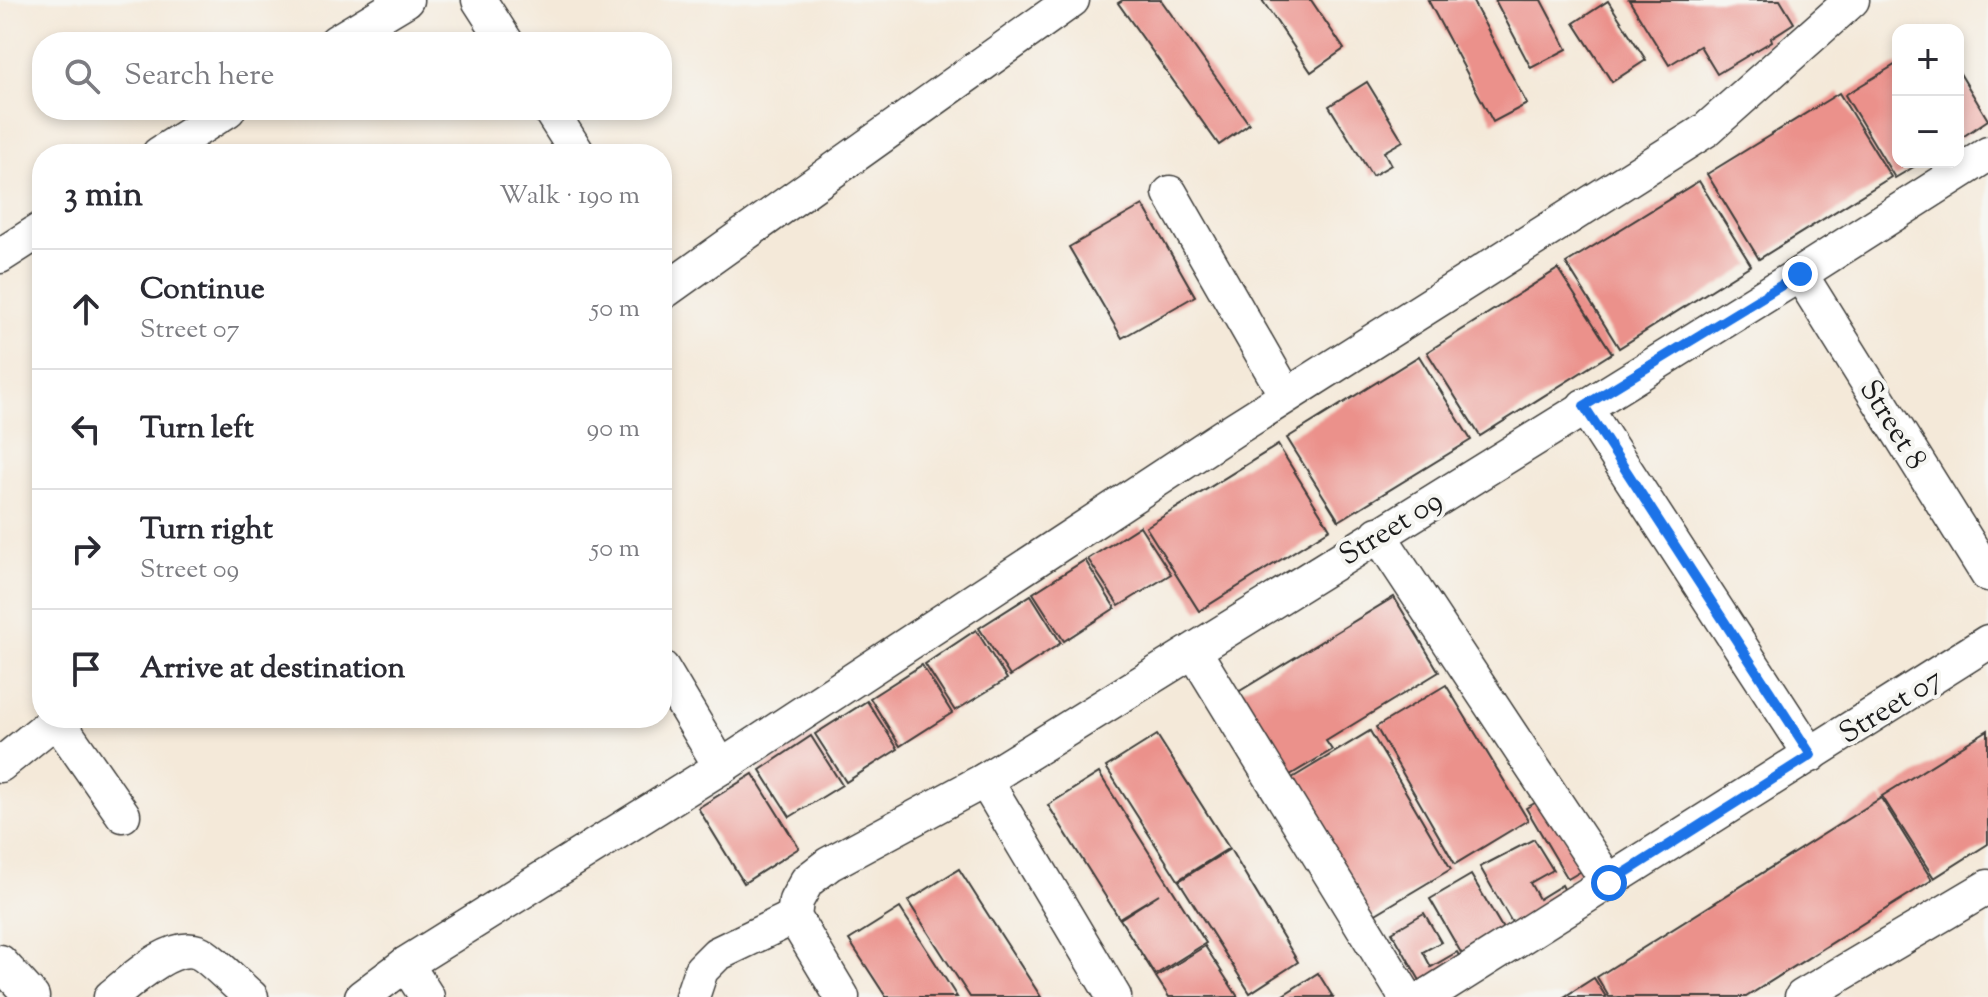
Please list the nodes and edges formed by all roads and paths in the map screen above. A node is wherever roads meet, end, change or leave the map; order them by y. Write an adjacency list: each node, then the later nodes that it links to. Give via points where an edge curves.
1 (406, 0): 5 (street)
2 (479, 0): 6 (street)
3 (1072, 0): 16 (street)
4 (1852, 0): 17 (street, via 1706,130)
5 (353, 32)
6 (500, 32)
7 (212, 120): 9 (street)
8 (556, 120): 10 (street)
9 (175, 144)
10 (572, 144)
11 (1988, 154): 15 (street, Street 09)
12 (1170, 193): 17 (street)
13 (32, 235): 14 (street)
14 (0, 256)
15 (1800, 274): 18 (street, Street 09); 20 (street, Street 8)
16 (672, 283)
17 (1286, 395): 28 (street)
18 (1584, 406): 19 (street, Street 09); 26 (street)
19 (1378, 534): 22 (street, Street 09); 31 (street)
20 (1988, 575)
21 (1988, 642): 26 (street, Street 07)
22 (1194, 651): 29 (street, Street 09); 45 (street)
23 (672, 685): 28 (street)
24 (46, 728): 27 (street)
25 (63, 728): 30 (street)
26 (1811, 755): 31 (street, Street 07)
27 (0, 765)
28 (721, 767): 35 (street)
29 (985, 780): 33 (street, Street 09, via 829,864 807,881); 44 (street)
30 (123, 815)
31 (1609, 883): 46 (street, Street 07)
32 (1988, 887): 36 (street)
33 (795, 909): 42 (street, via 717,954 701,970); 43 (street)
34 (0, 962): 37 (street)
35 (406, 964): 40 (street); 41 (street)
36 (1841, 987): 47 (street)
37 (32, 997)
38 (111, 997): 39 (street, via 159,960 184,951 198,952)
39 (251, 997)
40 (362, 997)
41 (427, 997)
42 (692, 997)
43 (842, 997)
44 (1114, 997)
45 (1406, 997)
46 (1426, 997)
47 (1802, 997)

